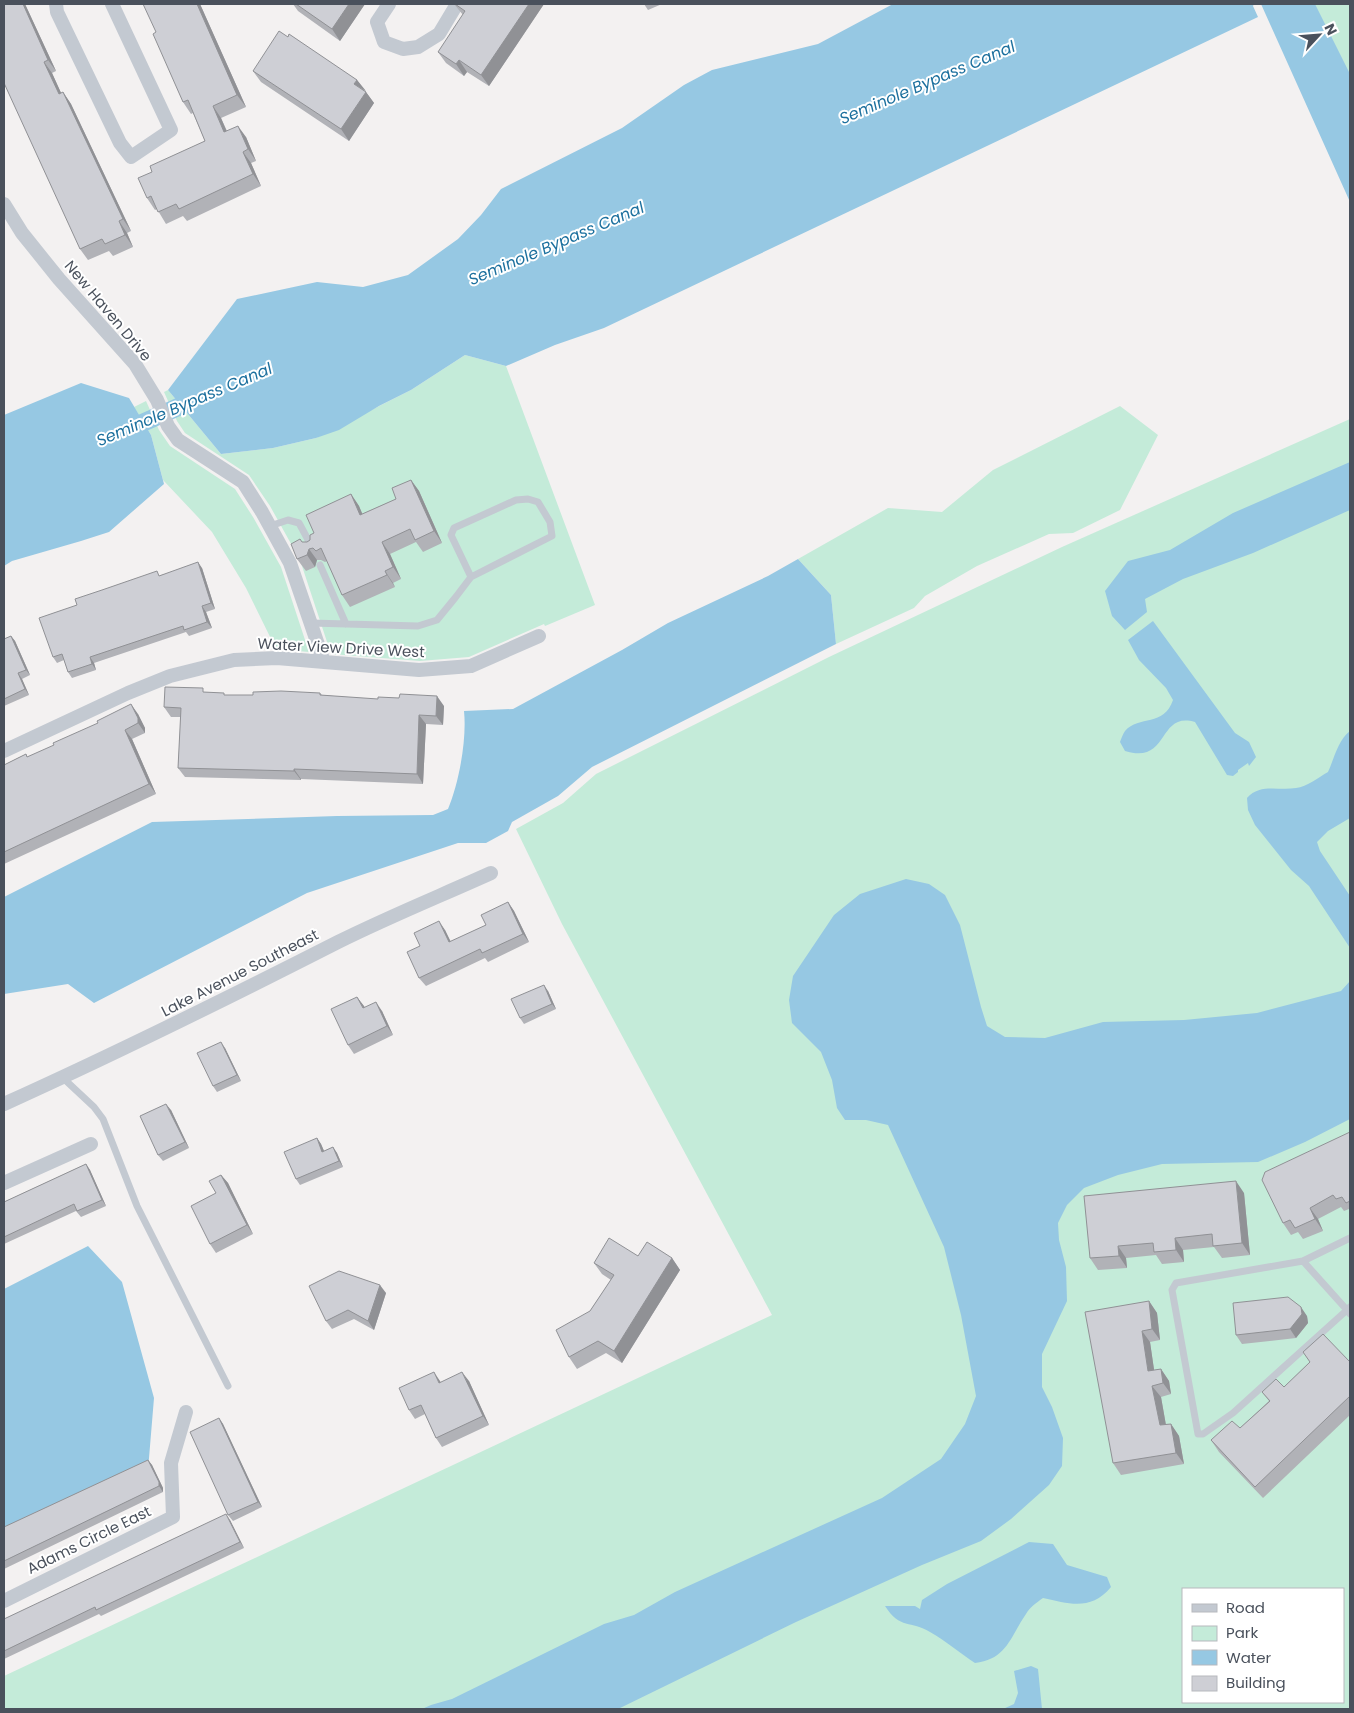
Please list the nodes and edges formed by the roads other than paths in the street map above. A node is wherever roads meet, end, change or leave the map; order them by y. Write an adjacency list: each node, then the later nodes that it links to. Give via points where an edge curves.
1 (56, 4): 2 (street, via 120,143 131,157 171,130)
2 (112, 4)
3 (389, 4): 4 (street, via 377,22 384,42 403,49 418,47 439,34)
4 (457, 4)
5 (4, 204): 6 (street, New Haven Drive, via 22,233 59,279 134,364 178,440 243,482)
6 (270, 526): 7 (lane, via 288,520 299,523); 10 (street, New Haven Drive, via 290,563)
7 (313, 549)
8 (320, 565): 11 (lane)
9 (470, 576): 9 (lane, via 552,536 550,522 538,502 516,500 454,528 451,535); 11 (lane, via 437,620 418,626)
10 (310, 623): 11 (lane); 13 (street, New Haven Drive)
11 (346, 624)
12 (538, 636): 13 (street, Water View Drive West, via 471,666 419,670)
13 (324, 662): 14 (street, Water View Drive West, via 278,658 234,660 170,676)
14 (4, 751)
15 (491, 873): 16 (street, Lake Avenue Southeast, via 338,942)
16 (63, 1078): 17 (street, Lake Avenue Southeast); 23 (lane, via 94,1106 103,1119 137,1206)
17 (4, 1104)
18 (91, 1144): 19 (street)
19 (4, 1183)
20 (1350, 1238): 21 (lane)
21 (1303, 1261): 22 (lane); 22 (lane, via 1176,1283 1172,1290 1198,1434 1203,1434 1233,1413)
22 (1349, 1310)
23 (228, 1386)
24 (186, 1412): 25 (street, Adams Circle East, via 171,1463 173,1517)
25 (4, 1601)

